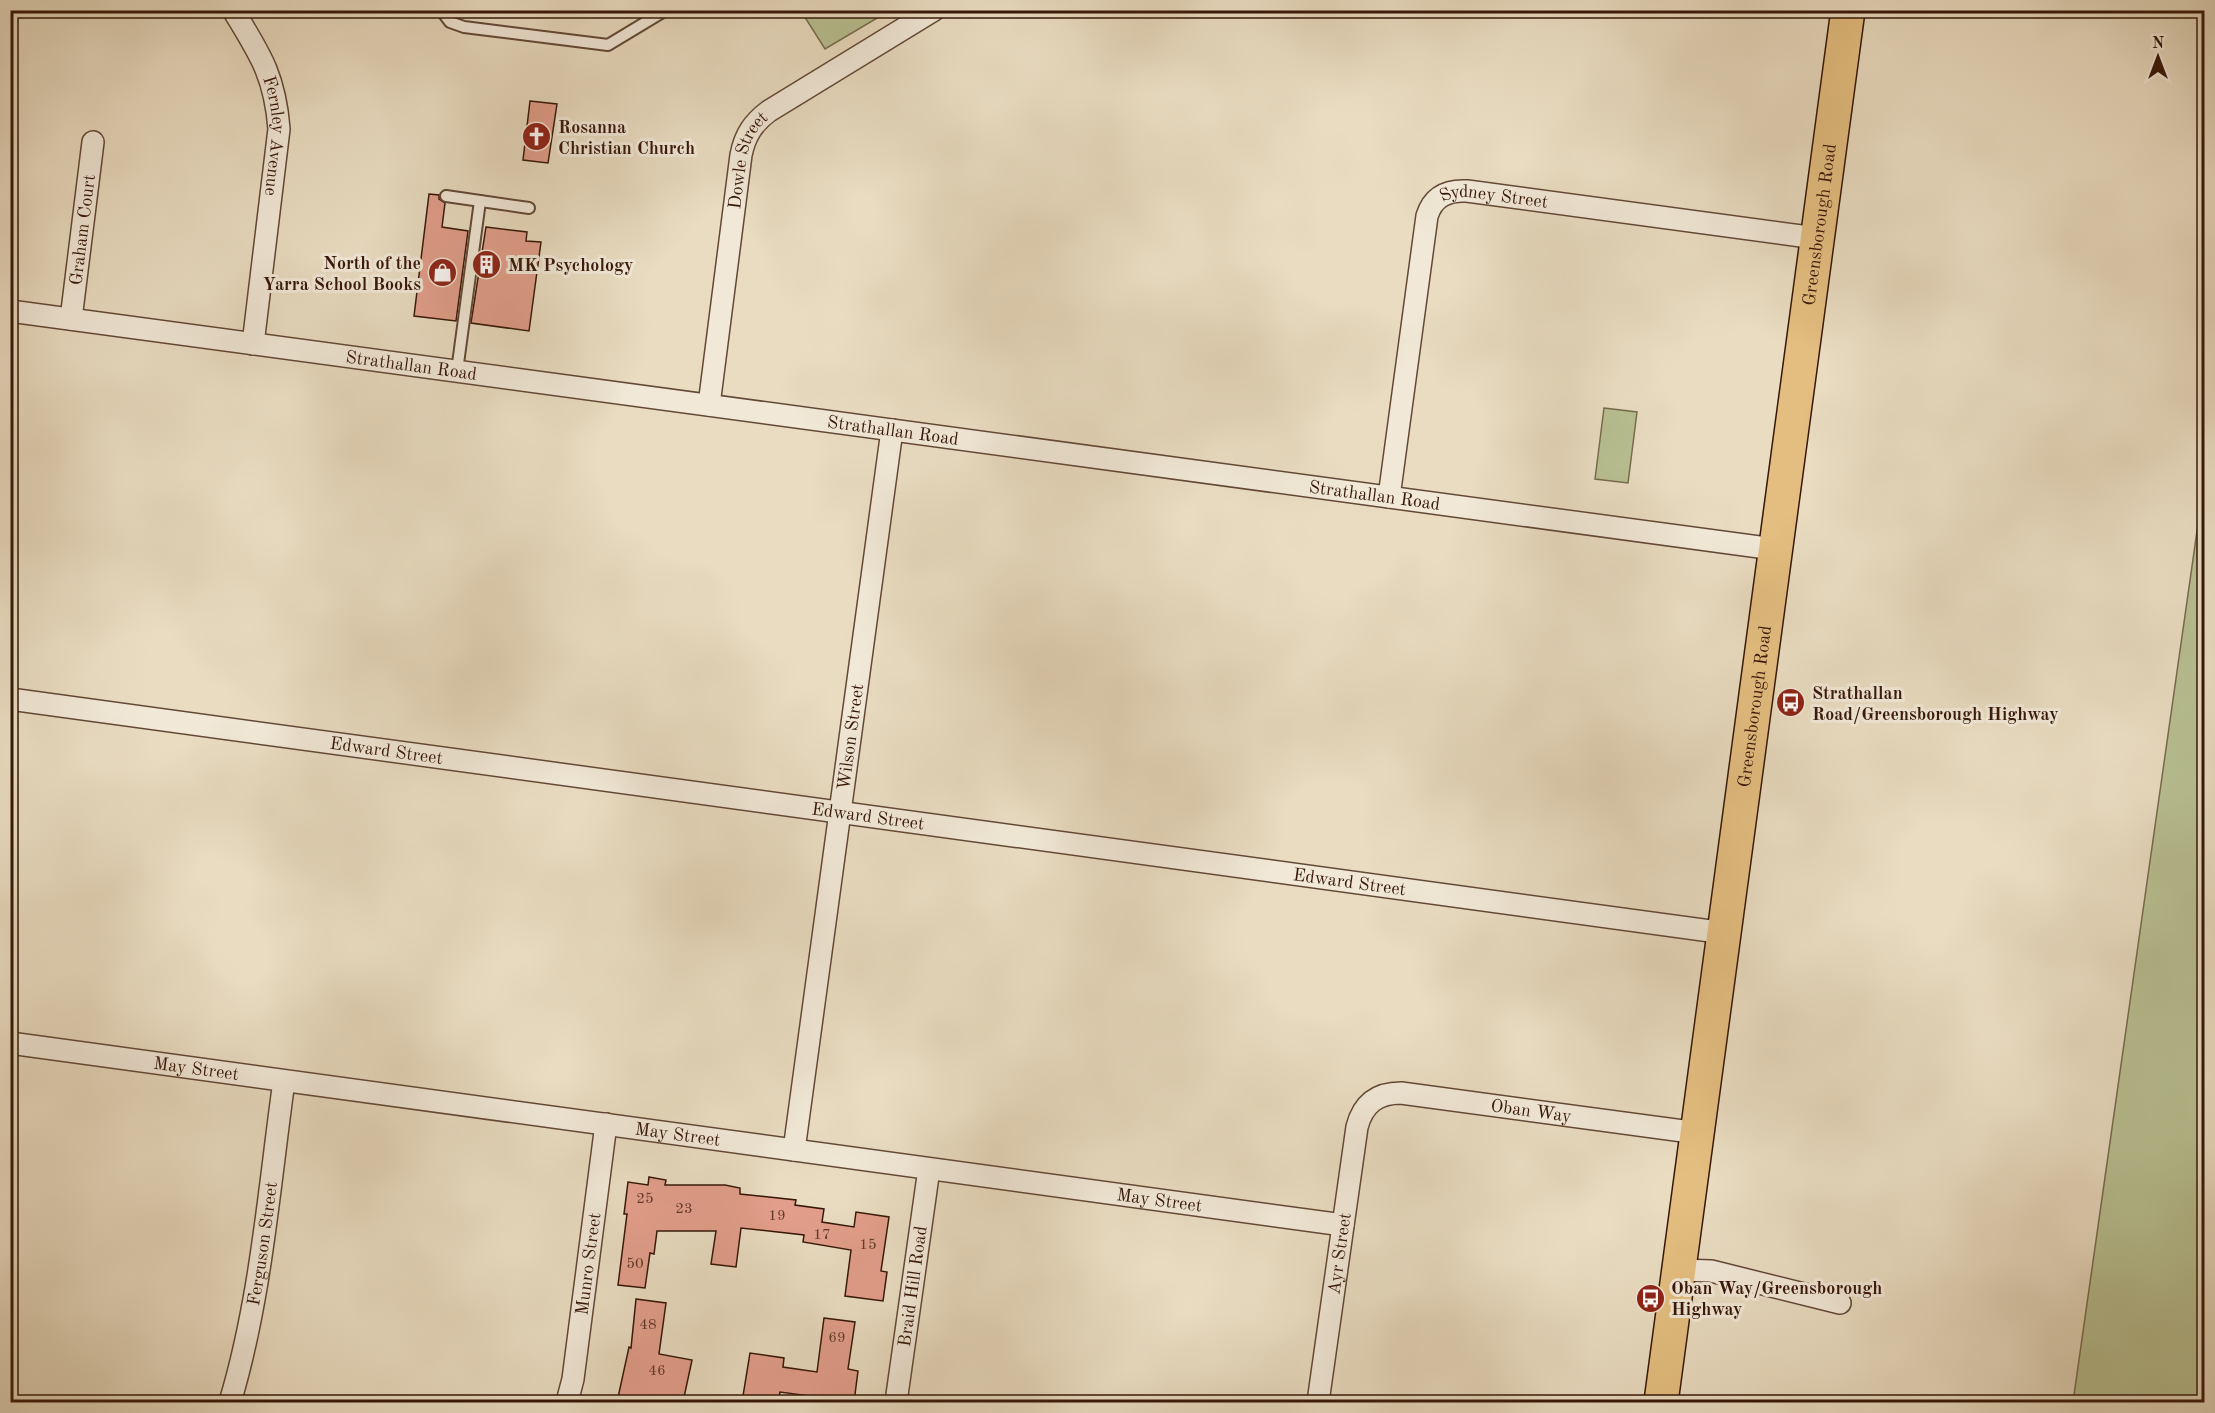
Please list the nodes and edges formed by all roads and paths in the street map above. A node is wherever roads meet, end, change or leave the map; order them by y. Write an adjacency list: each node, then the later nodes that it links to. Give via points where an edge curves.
1 (233, 10): 13 (street, Fernley Avenue, via 270,75 279,129)
2 (441, 10): 3 (lane, via 450,22 464,27 608,45)
3 (666, 10)
4 (934, 10): 15 (street, Dowle Street, via 769,111 747,134 741,155)
5 (1848, 10): 10 (highway, Greensborough Road)
6 (93, 142): 12 (street, Graham Court)
7 (446, 196): 8 (lane)
8 (480, 201): 9 (lane); 14 (lane)
9 (529, 208)
10 (1816, 238): 17 (street, Sydney Street, via 1467,191 1440,196 1427,216); 18 (highway, Greensborough Road)
11 (10, 311): 12 (street, Strathallan Road)
12 (71, 319): 13 (street, Strathallan Road)
13 (253, 344): 14 (street, Strathallan Road)
14 (457, 371): 15 (street, Strathallan Road)
15 (709, 405): 16 (street, Strathallan Road)
16 (892, 430): 17 (street, Strathallan Road); 20 (street, Wilson Street)
17 (1389, 497): 18 (street, Strathallan Road)
18 (1774, 549): 21 (highway, Greensborough Road)
19 (10, 699): 20 (street, Edward Street)
20 (840, 811): 21 (street, Edward Street); 27 (street, Wilson Street)
21 (1725, 933): 26 (highway, Greensborough Road)
22 (10, 1043): 23 (street, May Street)
23 (284, 1081): 25 (street, May Street); 32 (street, Ferguson Street, via 252,1315)
24 (1366, 1106): 26 (street, Oban Way, via 1379,1096 1401,1093); 29 (street, Ayr Street, via 1357,1127)
25 (606, 1124): 27 (street, May Street); 33 (street, Munro Street)
26 (1698, 1133): 30 (highway, Greensborough Road)
27 (794, 1150): 28 (street, May Street)
28 (929, 1169): 29 (street, May Street); 34 (street, Braid Hill Road)
29 (1343, 1225): 35 (street, Ayr Street)
30 (1680, 1270): 31 (street, via 1711,1271); 36 (highway, Greensborough Road)
31 (1840, 1303)
32 (230, 1402)
33 (567, 1402)
34 (896, 1402)
35 (1318, 1402)
36 (1661, 1402)

